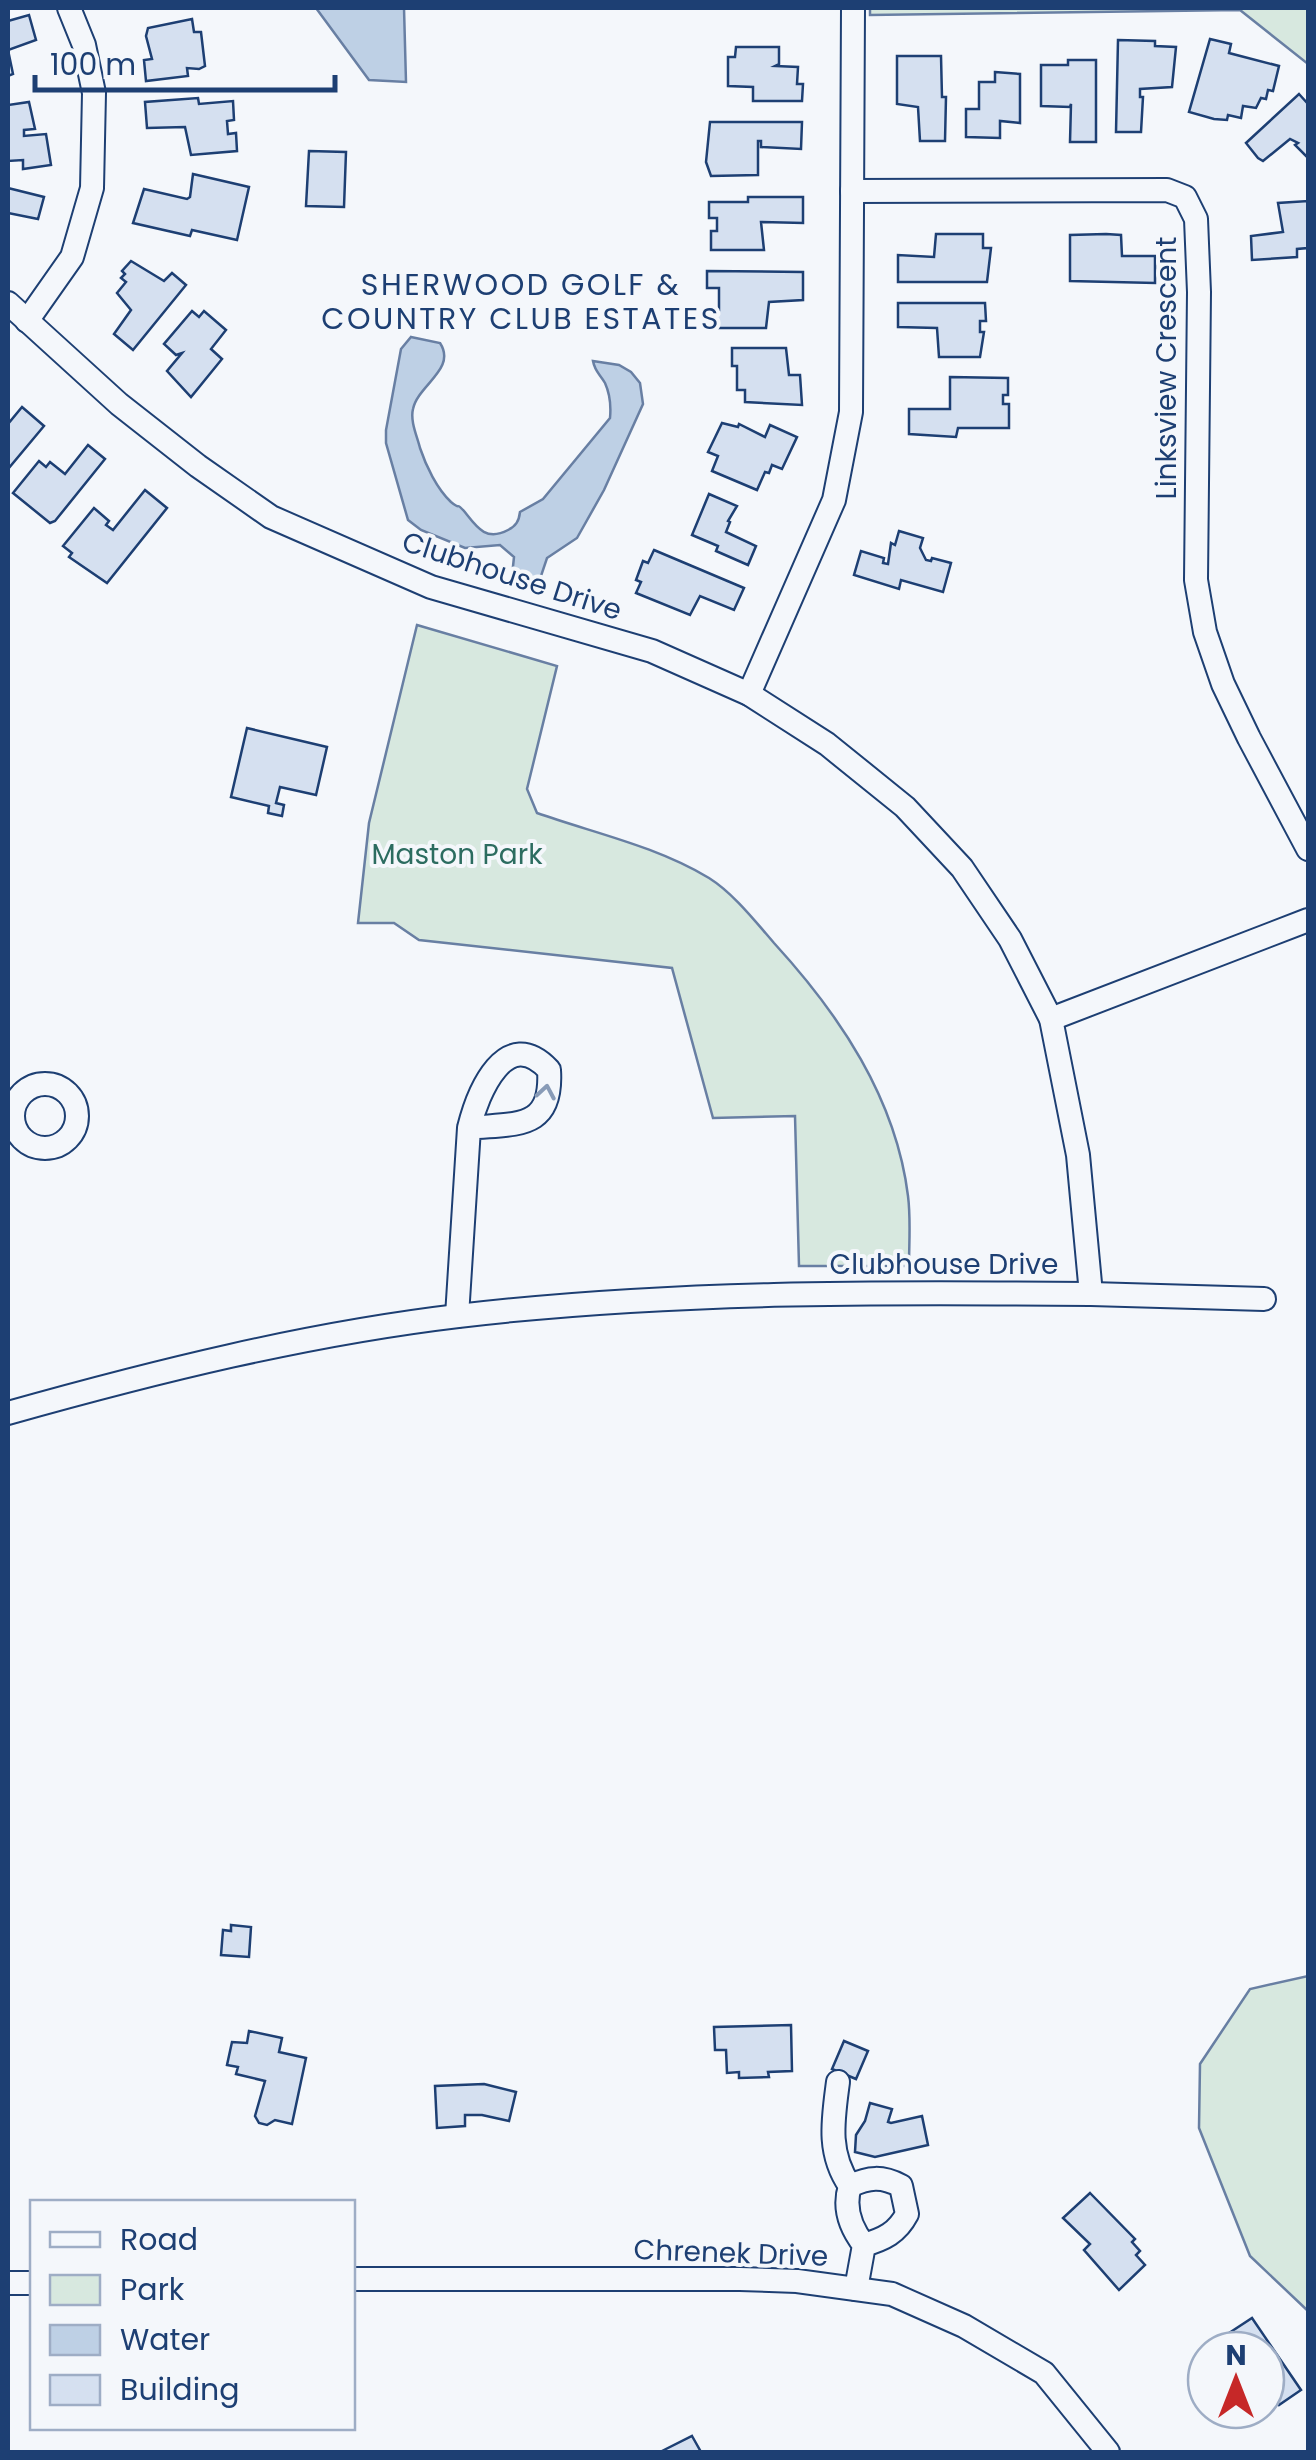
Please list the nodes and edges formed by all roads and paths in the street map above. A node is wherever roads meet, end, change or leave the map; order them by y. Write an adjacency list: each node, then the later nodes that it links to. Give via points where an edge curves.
1 (69, 8): 5 (street, via 94,94 92,188 72,257)
2 (853, 8): 3 (street)
3 (852, 191): 6 (street, via 851,412 844,455 834,500); 7 (street, Linksview Crescent, via 1167,190 1185,198 1196,219 1196,580 1204,632 1229,698)
4 (8, 303): 5 (street, Clubhouse Drive)
5 (28, 321): 6 (street, Clubhouse Drive, via 132,414 271,516 431,587 652,651)
6 (750, 694): 9 (street, Clubhouse Drive, via 828,744 905,806 962,868 1010,939)
7 (1308, 849)
8 (1308, 920): 9 (street)
9 (1051, 1019): 11 (street, Clubhouse Drive, via 1078,1156)
10 (469, 1128): 13 (street)
11 (1091, 1294): 12 (street); 13 (street, Clubhouse Drive, via 755,1295)
12 (1264, 1299)
13 (457, 1316): 14 (street, Clubhouse Drive, via 270,1349)
14 (8, 1413)
15 (838, 2082): 16 (street, via 831,2132 838,2169)
16 (850, 2186): 17 (street, via 848,2212); 17 (street, via 887,2179 905,2198 900,2226)
17 (864, 2244): 19 (street)
18 (355, 2279): 19 (street, Chrenek Drive, via 740,2279)
19 (856, 2289): 20 (street, Chrenek Drive, via 892,2294 964,2326 1044,2373)
20 (1108, 2452)

